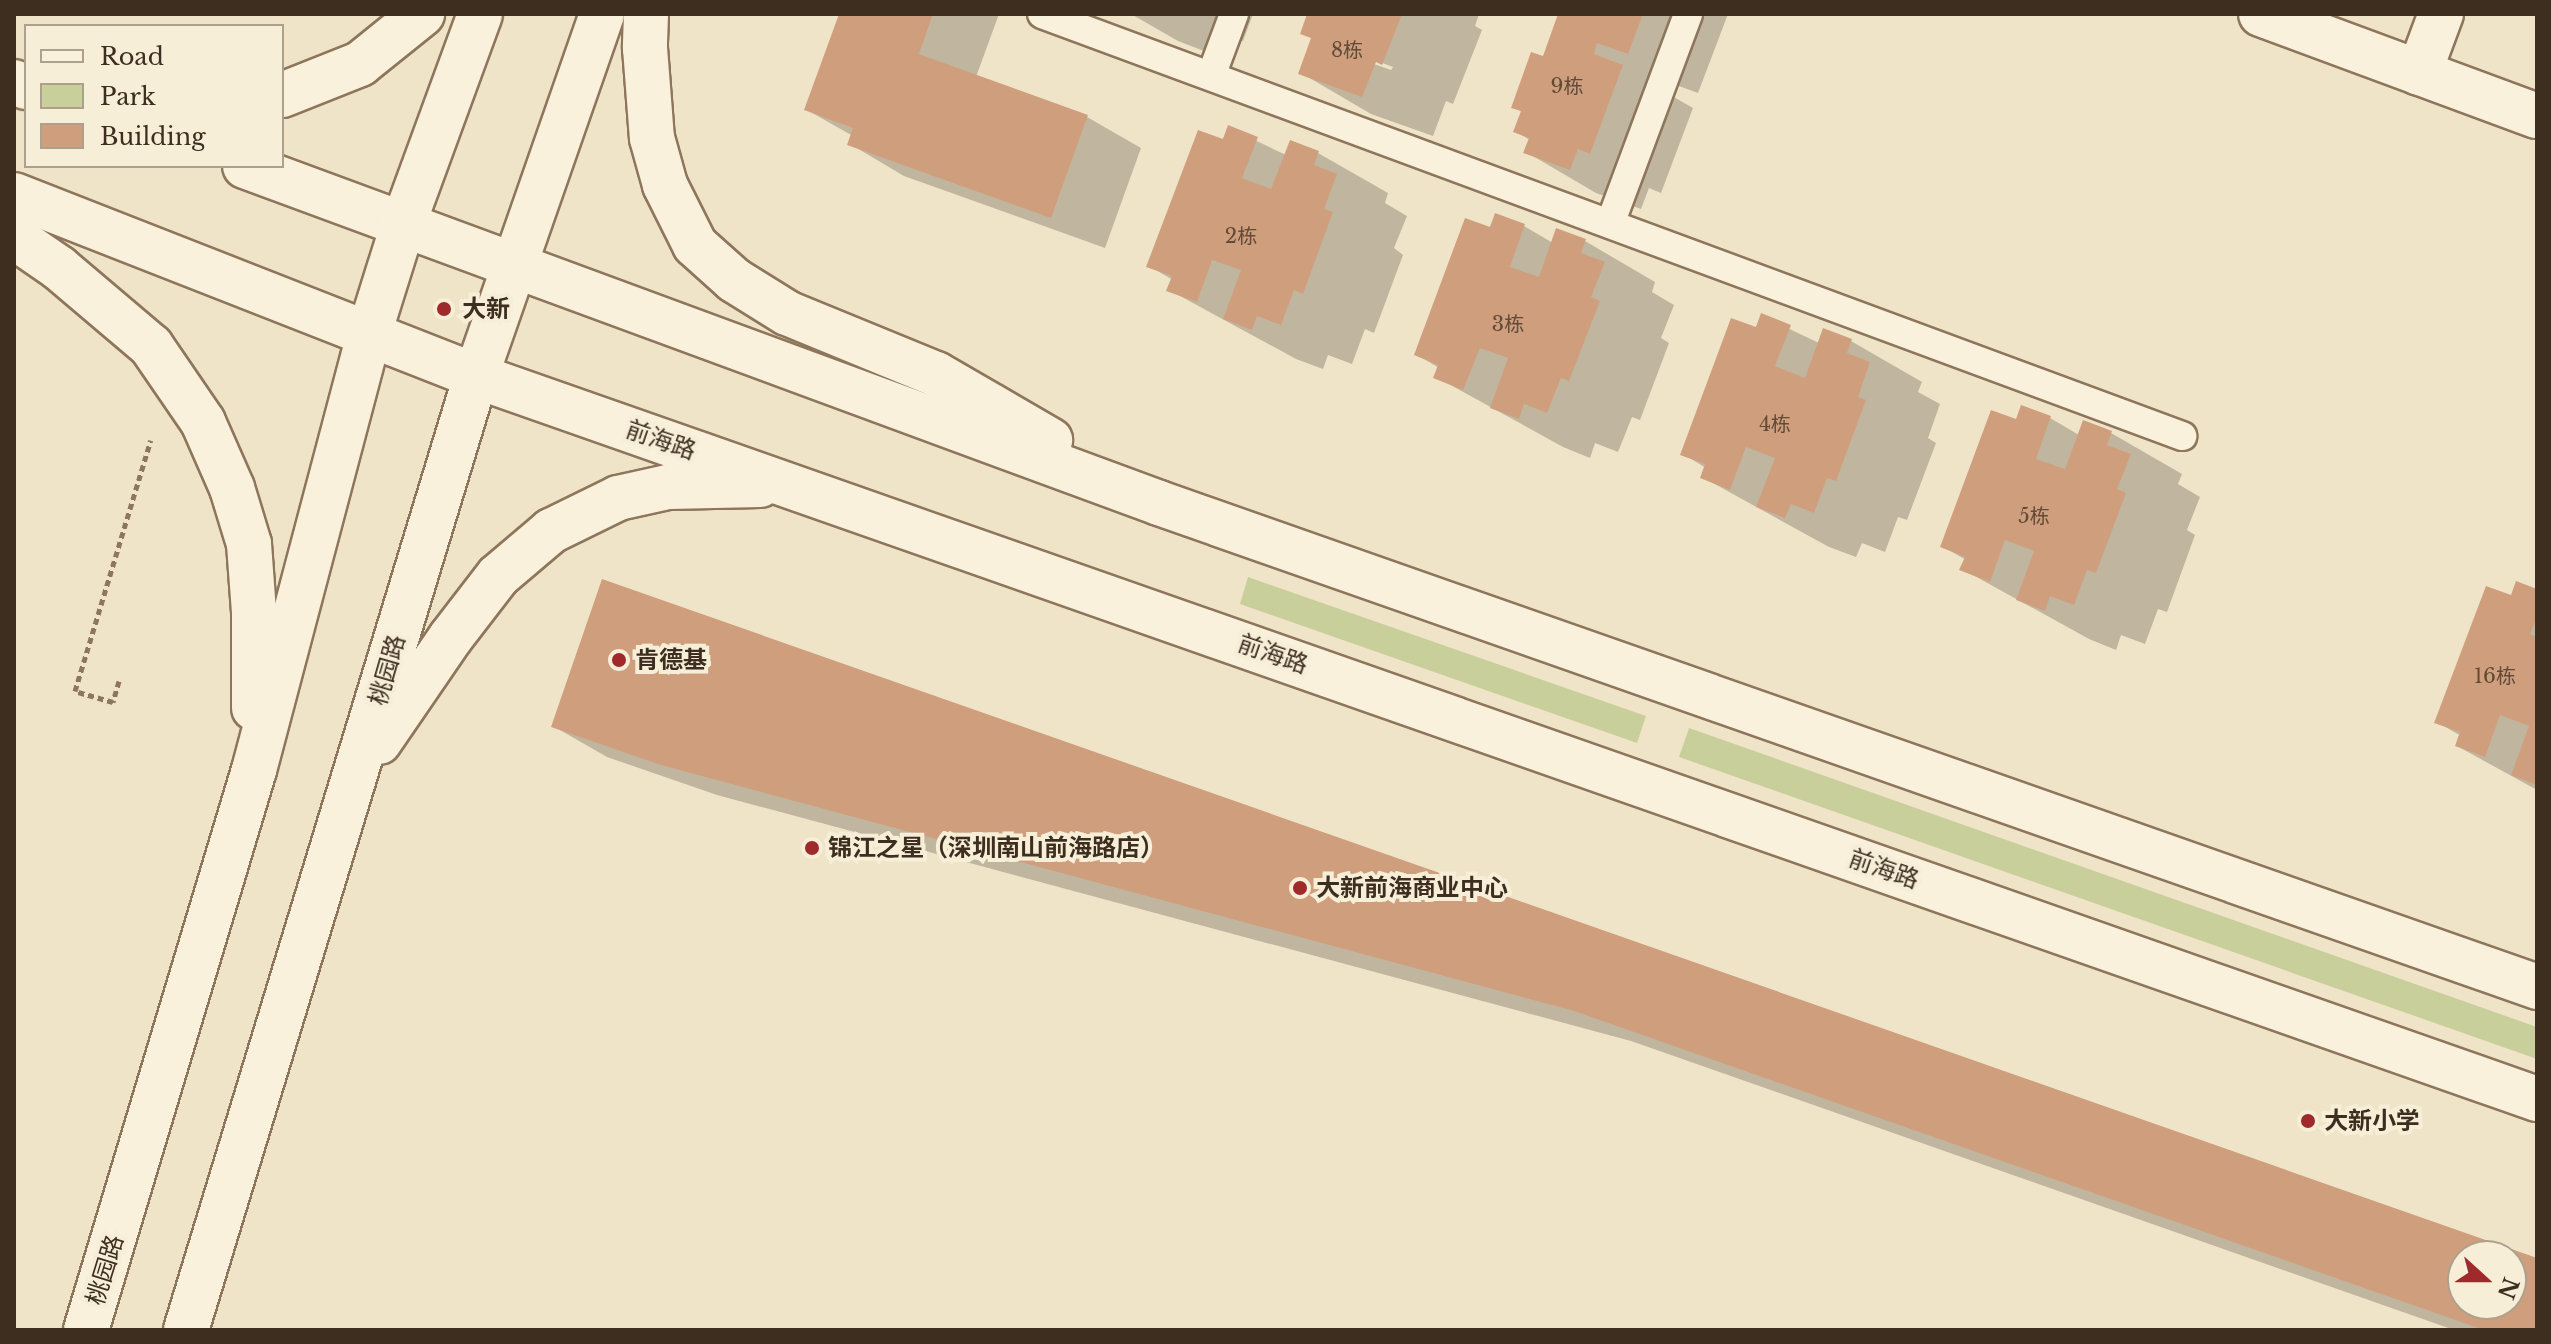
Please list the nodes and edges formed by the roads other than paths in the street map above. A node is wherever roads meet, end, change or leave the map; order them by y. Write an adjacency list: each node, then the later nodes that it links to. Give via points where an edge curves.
1 (422, 14): 12 (main road, via 360,64)
2 (480, 14): 16 (main road, 桃园路)
3 (602, 14): 19 (main road, 桃园路)
4 (646, 14): 24 (main road, via 652,138 665,185 695,245 734,280 787,313 936,374)
5 (1042, 14): 11 (lane)
6 (1234, 14): 11 (lane)
7 (1688, 14): 17 (lane)
8 (2261, 14): 10 (main road)
9 (2441, 14): 10 (main road)
10 (2419, 73): 13 (main road)
11 (1211, 76): 17 (lane)
12 (284, 94)
13 (2537, 116)
14 (251, 168): 16 (main road)
15 (14, 195): 20 (main road, 前海路)
16 (404, 222): 19 (main road); 20 (main road, 桃园路)
17 (1610, 224): 22 (lane)
18 (14, 237): 25 (main road, via 151,346 203,422 249,544)
19 (514, 263): 21 (main road, 桃园路); 24 (main road)
20 (368, 337): 21 (main road, 前海路); 25 (main road, 桃园路)
21 (476, 376): 23 (main road, 前海路); 26 (main road, 桃园路)
22 (2182, 436)
23 (790, 484): 26 (main road, via 668,487 618,498 551,531 488,588); 28 (main road, 前海路)
24 (1159, 503): 27 (main road)
25 (254, 770): 29 (main road, 桃园路)
26 (356, 776): 30 (main road, 桃园路)
27 (2537, 987)
28 (2537, 1099)
29 (86, 1330)
30 (186, 1330)

